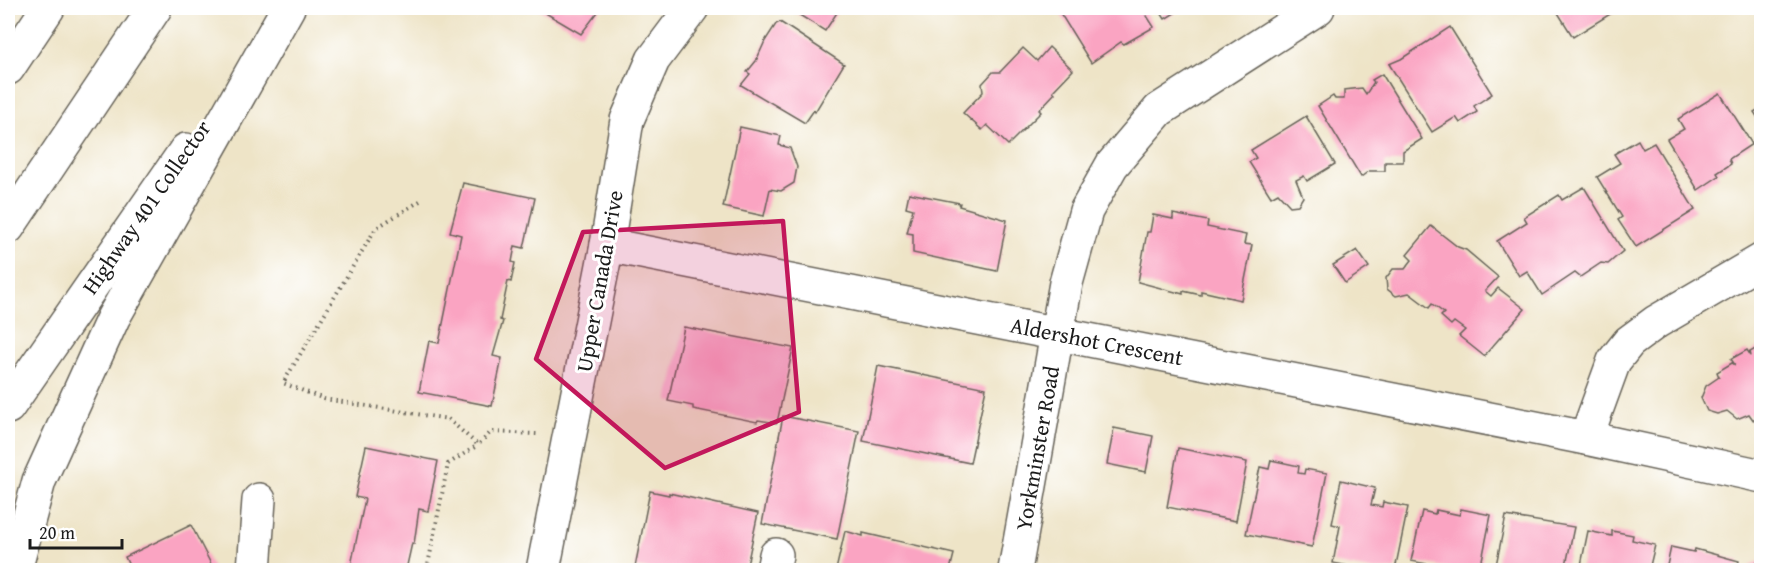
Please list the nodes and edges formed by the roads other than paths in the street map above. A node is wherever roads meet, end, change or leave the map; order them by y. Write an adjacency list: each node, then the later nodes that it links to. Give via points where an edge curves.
1 (48, 8): 6 (main road)
2 (154, 8): 7 (main road)
3 (287, 8): 11 (main road, Highway 401 Collector); 15 (main road, via 113,318 39,481)
4 (692, 8): 8 (main road, Upper Canada Drive, via 653,60 627,120)
5 (1318, 8): 10 (main road, Yorkminster Road, via 1159,110 1112,165 1086,212 1066,283)
6 (8, 68)
7 (8, 227)
8 (607, 245): 10 (main road, Aldershot Crescent); 17 (main road, Upper Canada Drive)
9 (1761, 260): 12 (main road, via 1629,342 1614,360)
10 (1058, 333): 12 (main road, Aldershot Crescent); 18 (main road, Yorkminster Road)
11 (8, 407)
12 (1586, 438): 13 (main road, Aldershot Crescent)
13 (1761, 476)
14 (259, 500): 16 (main road)
15 (15, 570)
16 (254, 570)
17 (543, 570)
18 (1015, 570)

